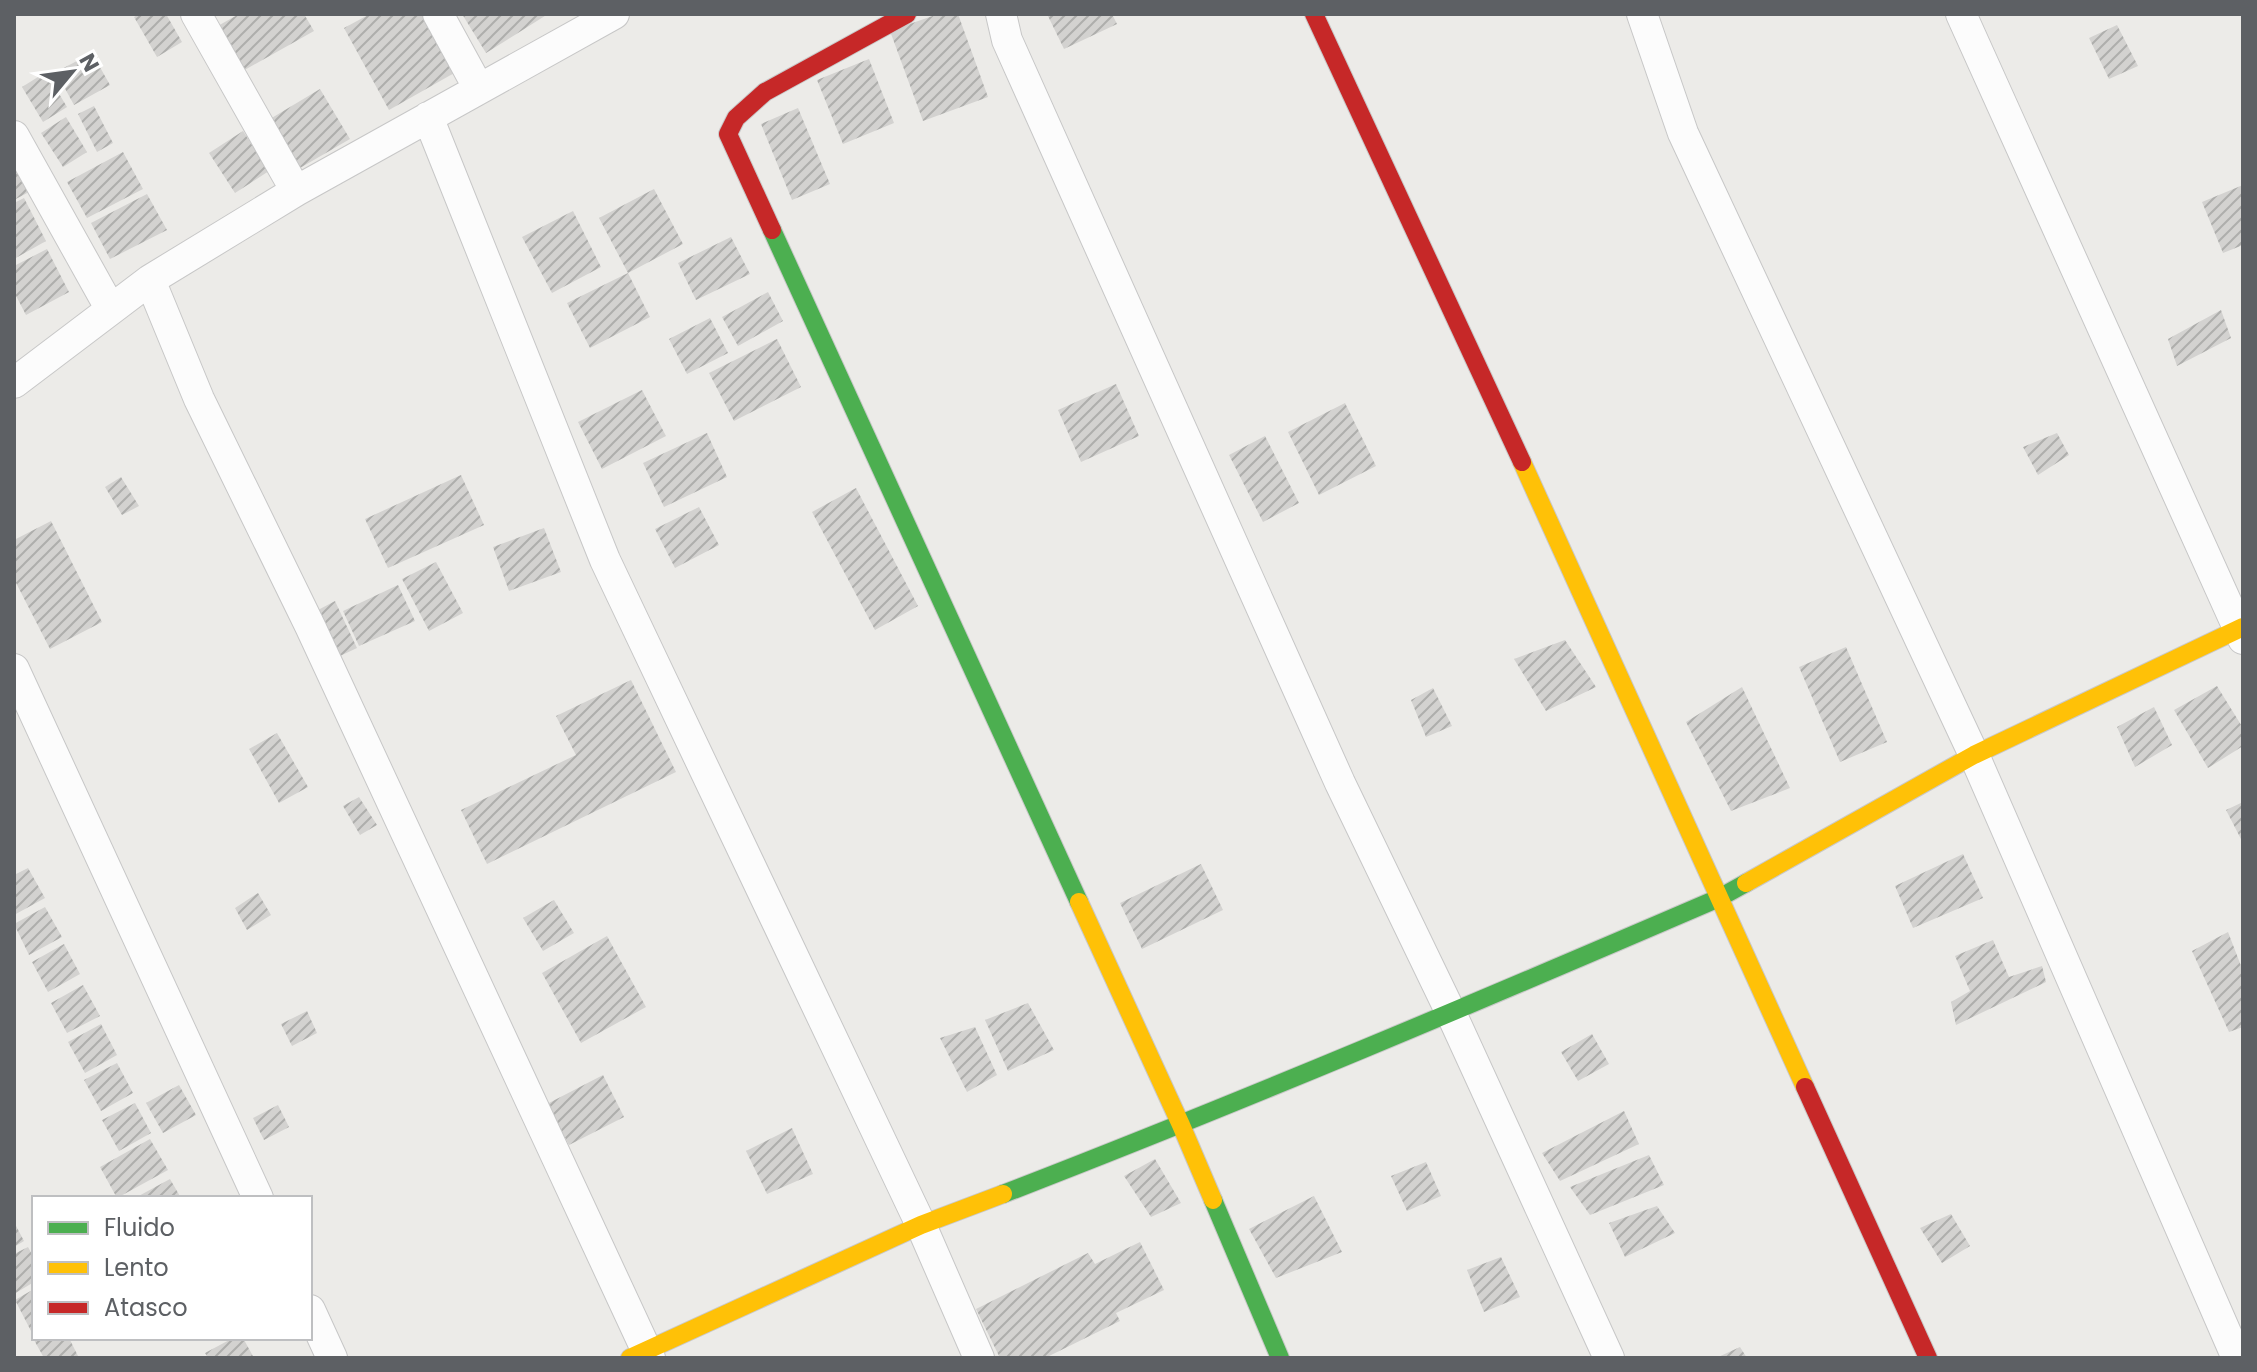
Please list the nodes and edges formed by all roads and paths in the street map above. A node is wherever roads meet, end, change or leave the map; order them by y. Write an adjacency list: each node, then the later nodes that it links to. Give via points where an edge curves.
1 (196, 14): 12 (street)
2 (438, 14): 9 (street)
3 (614, 14): 9 (street)
4 (907, 14): 21 (street, via 765,92 736,118 728,134)
5 (1001, 14): 20 (street, via 1007,40 1327,753)
6 (1314, 14): 19 (street)
7 (1642, 14): 18 (street, via 1683,133)
8 (1961, 14): 16 (street)
9 (479, 89): 10 (street)
10 (428, 117): 12 (street); 23 (street, via 605,560)
11 (14, 136): 14 (street)
12 (296, 191): 13 (street)
13 (150, 280): 14 (street); 25 (street, via 199,399 310,626)
14 (110, 308): 15 (street)
15 (14, 383)
16 (2242, 631): 18 (street)
17 (14, 669): 22 (street)
18 (1974, 755): 19 (street); 31 (street)
19 (1719, 898): 20 (street); 30 (street)
20 (1451, 1013): 21 (street); 29 (street)
21 (1181, 1125): 23 (street); 28 (street)
22 (257, 1196)
23 (921, 1225): 25 (street); 27 (street)
24 (312, 1314): 26 (street)
25 (642, 1355)
26 (332, 1358)
27 (979, 1358)
28 (1280, 1358)
29 (1609, 1358)
30 (1928, 1358)
31 (2237, 1358)

